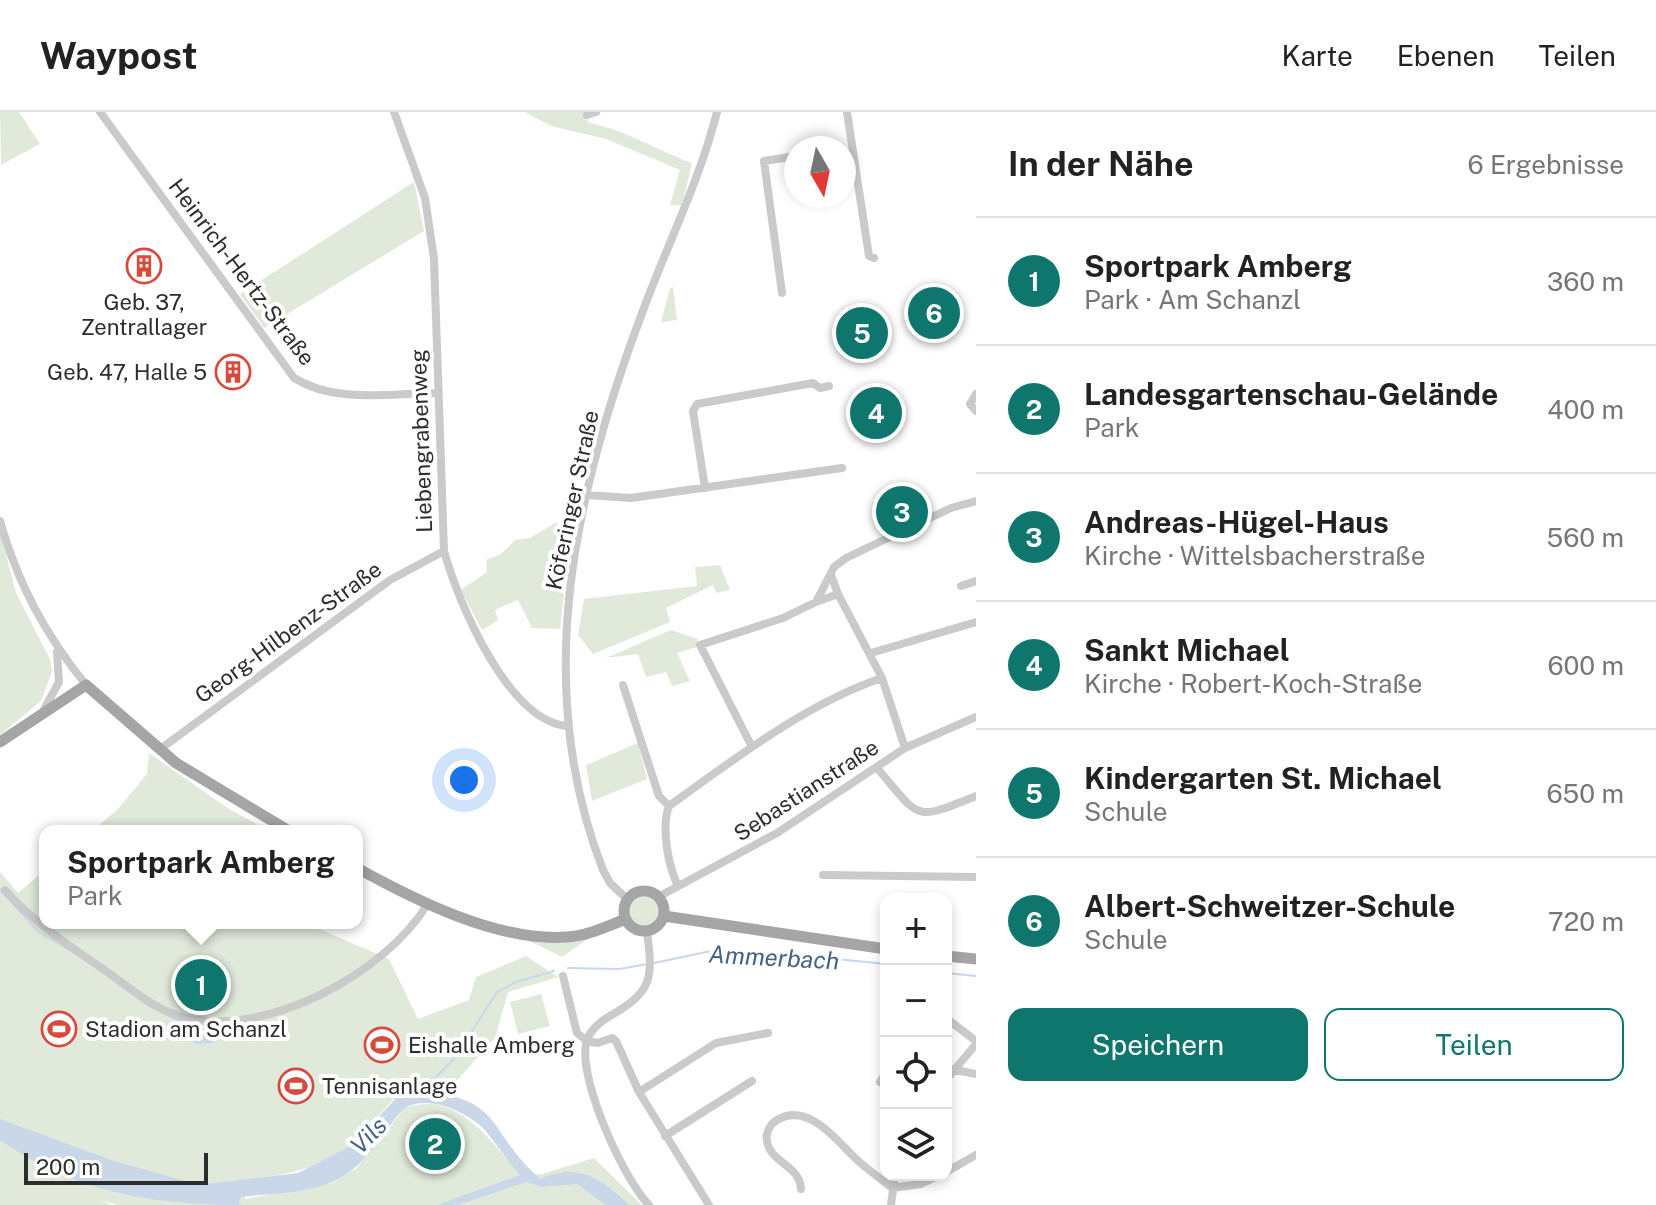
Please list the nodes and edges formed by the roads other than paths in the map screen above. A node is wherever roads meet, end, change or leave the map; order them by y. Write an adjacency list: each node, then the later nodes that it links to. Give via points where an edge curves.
1 (100, 112): 11 (street, Heinrich-Hertz-Straße, via 294,378 314,390 344,394)
2 (394, 112): 11 (street, Liebengrabenweg, via 425,198 434,259)
3 (717, 112): 16 (street, Köferinger Straße, via 698,180 641,314)
4 (847, 112): 5 (street)
5 (848, 136)
6 (784, 158): 9 (street, via 764,161)
7 (856, 189): 8 (street, via 869,256)
8 (874, 258)
9 (782, 293)
10 (829, 386): 15 (street, via 813,383 697,404 693,411)
11 (436, 393): 19 (street, Liebengrabenweg)
12 (976, 394): 13 (street, via 970,404)
13 (976, 411)
14 (842, 468): 15 (street)
15 (705, 488): 16 (street, via 631,498)
16 (587, 495): 33 (street, Köferinger Straße, via 564,645)
17 (976, 501): 20 (street, via 846,558)
18 (0, 521): 26 (street, via 22,586)
19 (444, 551): 33 (street, Liebengrabenweg, via 469,623 503,675 532,713); 37 (street, Georg-Hilbenz-Straße, via 390,580)
20 (831, 575): 23 (street); 24 (street)
21 (976, 581): 22 (street)
22 (961, 586)
23 (838, 594): 24 (street); 27 (street)
24 (816, 602): 35 (street, via 701,643)
25 (976, 622): 27 (street)
26 (56, 647): 29 (street); 31 (street, via 59,682)
27 (871, 653): 28 (street)
28 (882, 678): 35 (street, via 857,686); 36 (street)
29 (86, 685): 31 (main road); 37 (main road)
30 (623, 685): 40 (street, via 659,796)
31 (41, 714): 34 (main road)
32 (976, 717): 36 (street, Sebastianstraße)
33 (567, 726): 48 (street, Köferinger Straße, via 597,855 610,883)
34 (0, 742)
35 (752, 747): 40 (street)
36 (905, 748): 38 (street, Sebastianstraße)
37 (159, 750): 41 (main road)
38 (877, 768): 39 (street, via 918,812 930,815); 45 (street, Sebastianstraße, via 777,833)
39 (976, 796)
40 (669, 806): 45 (street, via 669,856)
41 (278, 825)
42 (363, 871): 49 (main road)
43 (823, 875): 44 (street)
44 (976, 877)
45 (677, 884): 47 (street, Sebastianstraße)
46 (5, 890): 52 (street)
47 (658, 897): 48 (main road, via 642,892); 50 (main road)
48 (628, 900): 51 (main road)
49 (427, 905): 51 (main road, via 546,937 580,936); 53 (street, via 379,961 333,988 260,1015 202,1021 147,1001)
50 (664, 916): 54 (main road); 55 (main road)
51 (626, 919): 54 (main road, via 634,929)
52 (39, 925)
53 (45, 929)
54 (647, 931): 61 (street, via 650,972 641,996 595,1028)
55 (880, 948)
56 (952, 957): 57 (main road)
57 (976, 959)
58 (563, 976): 61 (street, via 577,1033)
59 (952, 1023): 62 (street)
60 (768, 1033): 67 (street, via 716,1043)
61 (587, 1041): 67 (street, via 616,1041); 75 (street, via 586,1061 609,1141)
62 (976, 1043): 63 (street)
63 (952, 1068)
64 (952, 1070): 65 (street)
65 (976, 1074)
66 (752, 1081): 68 (street)
67 (639, 1092): 68 (street)
68 (665, 1136): 76 (street)
69 (976, 1155): 70 (street)
70 (952, 1169)
71 (894, 1181): 73 (street)
72 (927, 1181): 73 (street)
73 (892, 1188): 74 (street, via 839,1138 807,1117 794,1116 773,1123 766,1133 767,1145 794,1171); 77 (street)
74 (801, 1189)
75 (649, 1205)
76 (709, 1205)
77 (891, 1205)

